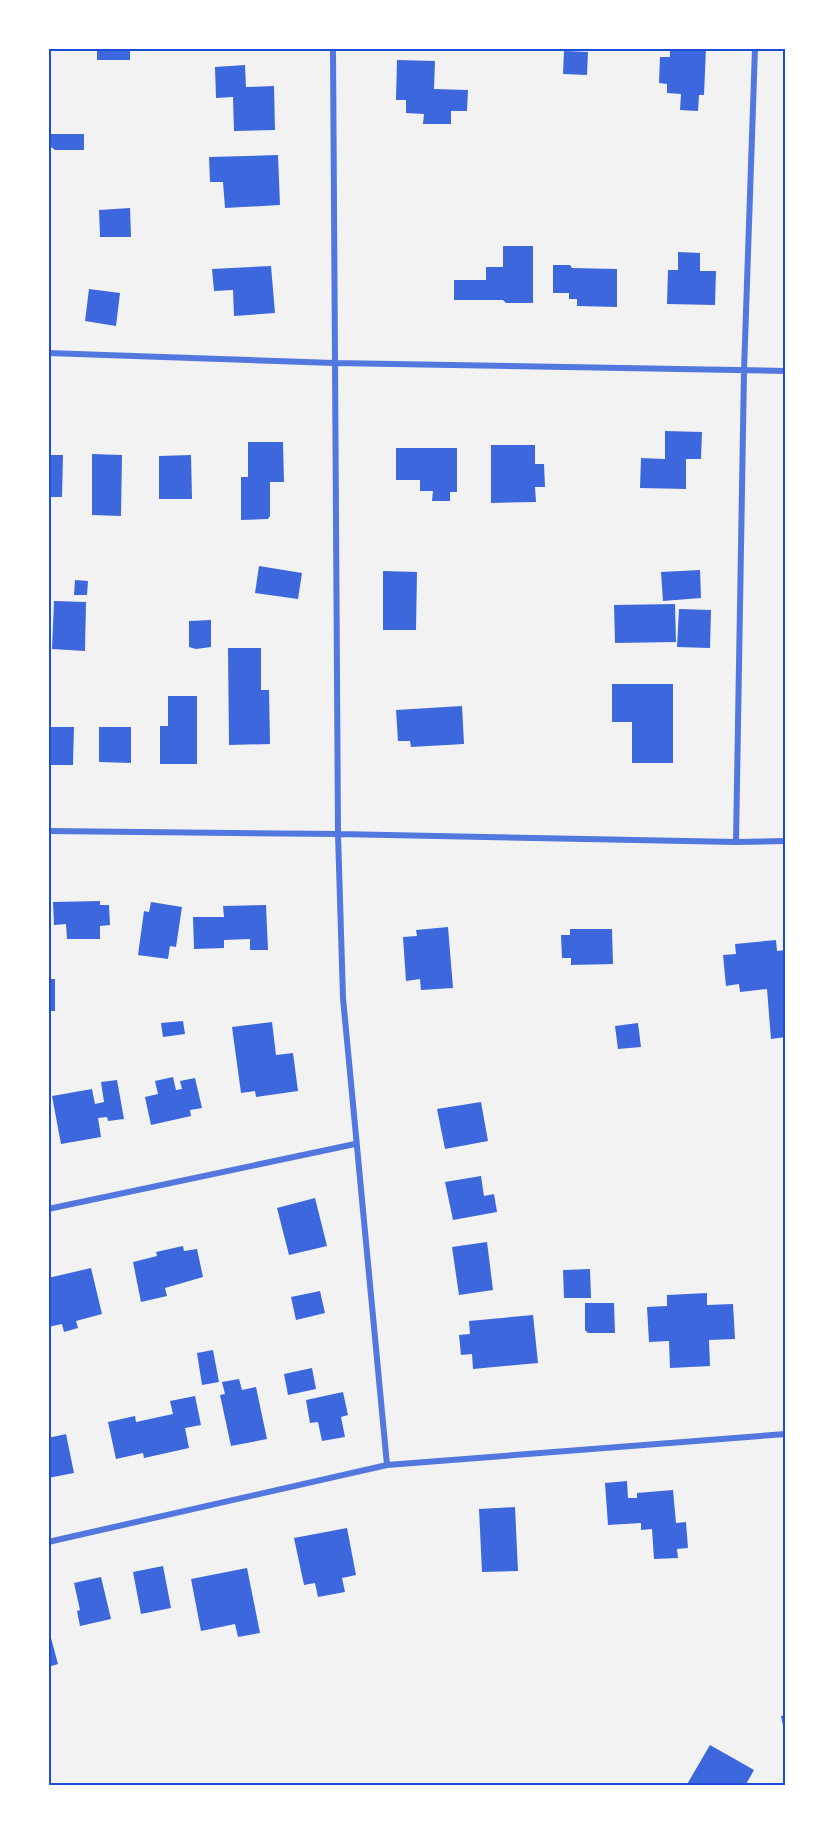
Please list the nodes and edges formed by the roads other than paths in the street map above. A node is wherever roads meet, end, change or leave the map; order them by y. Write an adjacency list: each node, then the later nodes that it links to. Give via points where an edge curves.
1 (333, 48): 4 (street)
2 (755, 48): 5 (street)
3 (48, 352): 4 (street)
4 (334, 363): 5 (street); 8 (street)
5 (744, 371): 6 (street); 10 (street)
6 (786, 371)
7 (48, 831): 8 (street)
8 (338, 834): 10 (street); 11 (street, via 343,998)
9 (786, 841): 10 (street)
10 (736, 842)
11 (355, 1144): 12 (street); 14 (street)
12 (48, 1209)
13 (786, 1434): 14 (street)
14 (387, 1465): 15 (street)
15 (48, 1542)

